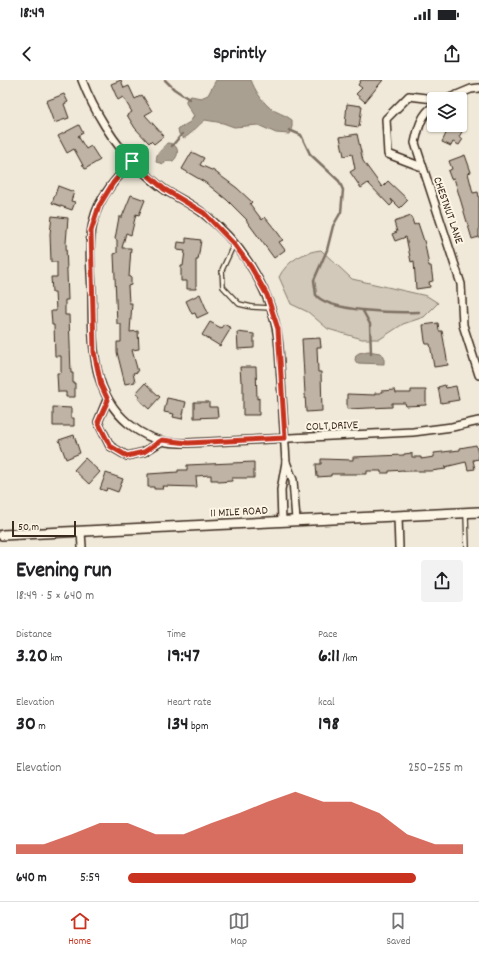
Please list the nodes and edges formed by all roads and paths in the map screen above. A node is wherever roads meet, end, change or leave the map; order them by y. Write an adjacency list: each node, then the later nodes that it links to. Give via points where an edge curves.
1 (82, 80): 6 (street, via 89,99 108,132)
2 (479, 88): 3 (street, via 470,88)
3 (462, 92)
4 (427, 99): 7 (street, CHESTNUT LANE, via 410,96 386,119 388,154)
5 (427, 112): 7 (street, CHESTNUT LANE, via 419,125 415,143)
6 (132, 161): 8 (street, via 164,189 204,213); 11 (street, COLT DRIVE, via 113,183 99,206 91,231 94,352 101,385)
7 (422, 167): 10 (street, CHESTNUT LANE, via 461,284 463,325)
8 (234, 244): 9 (street, via 251,267 267,295); 9 (lane, via 222,270 223,287 239,304)
9 (271, 308): 13 (street, via 278,329)
10 (479, 375)
11 (108, 400): 14 (street, COLT DRIVE, via 118,415 138,431); 14 (street, via 98,422 110,446 127,456 144,452)
12 (479, 421): 13 (street, COLT DRIVE, via 413,432)
13 (285, 438): 14 (street, COLT DRIVE, via 188,443); 15 (street)
14 (162, 440)
15 (286, 462): 19 (street, via 293,480); 20 (street, via 281,490)
16 (479, 512): 17 (street, 11 MILE ROAD)
17 (466, 513): 18 (street, 11 MILE ROAD); 25 (lane)
18 (398, 516): 19 (street, 11 MILE ROAD); 24 (street)
19 (296, 520): 20 (street, 11 MILE ROAD)
20 (282, 521): 21 (street, 11 MILE ROAD)
21 (81, 531): 22 (street, 11 MILE ROAD); 23 (street)
22 (1, 535)
23 (82, 547)
24 (399, 547)
25 (467, 547)

